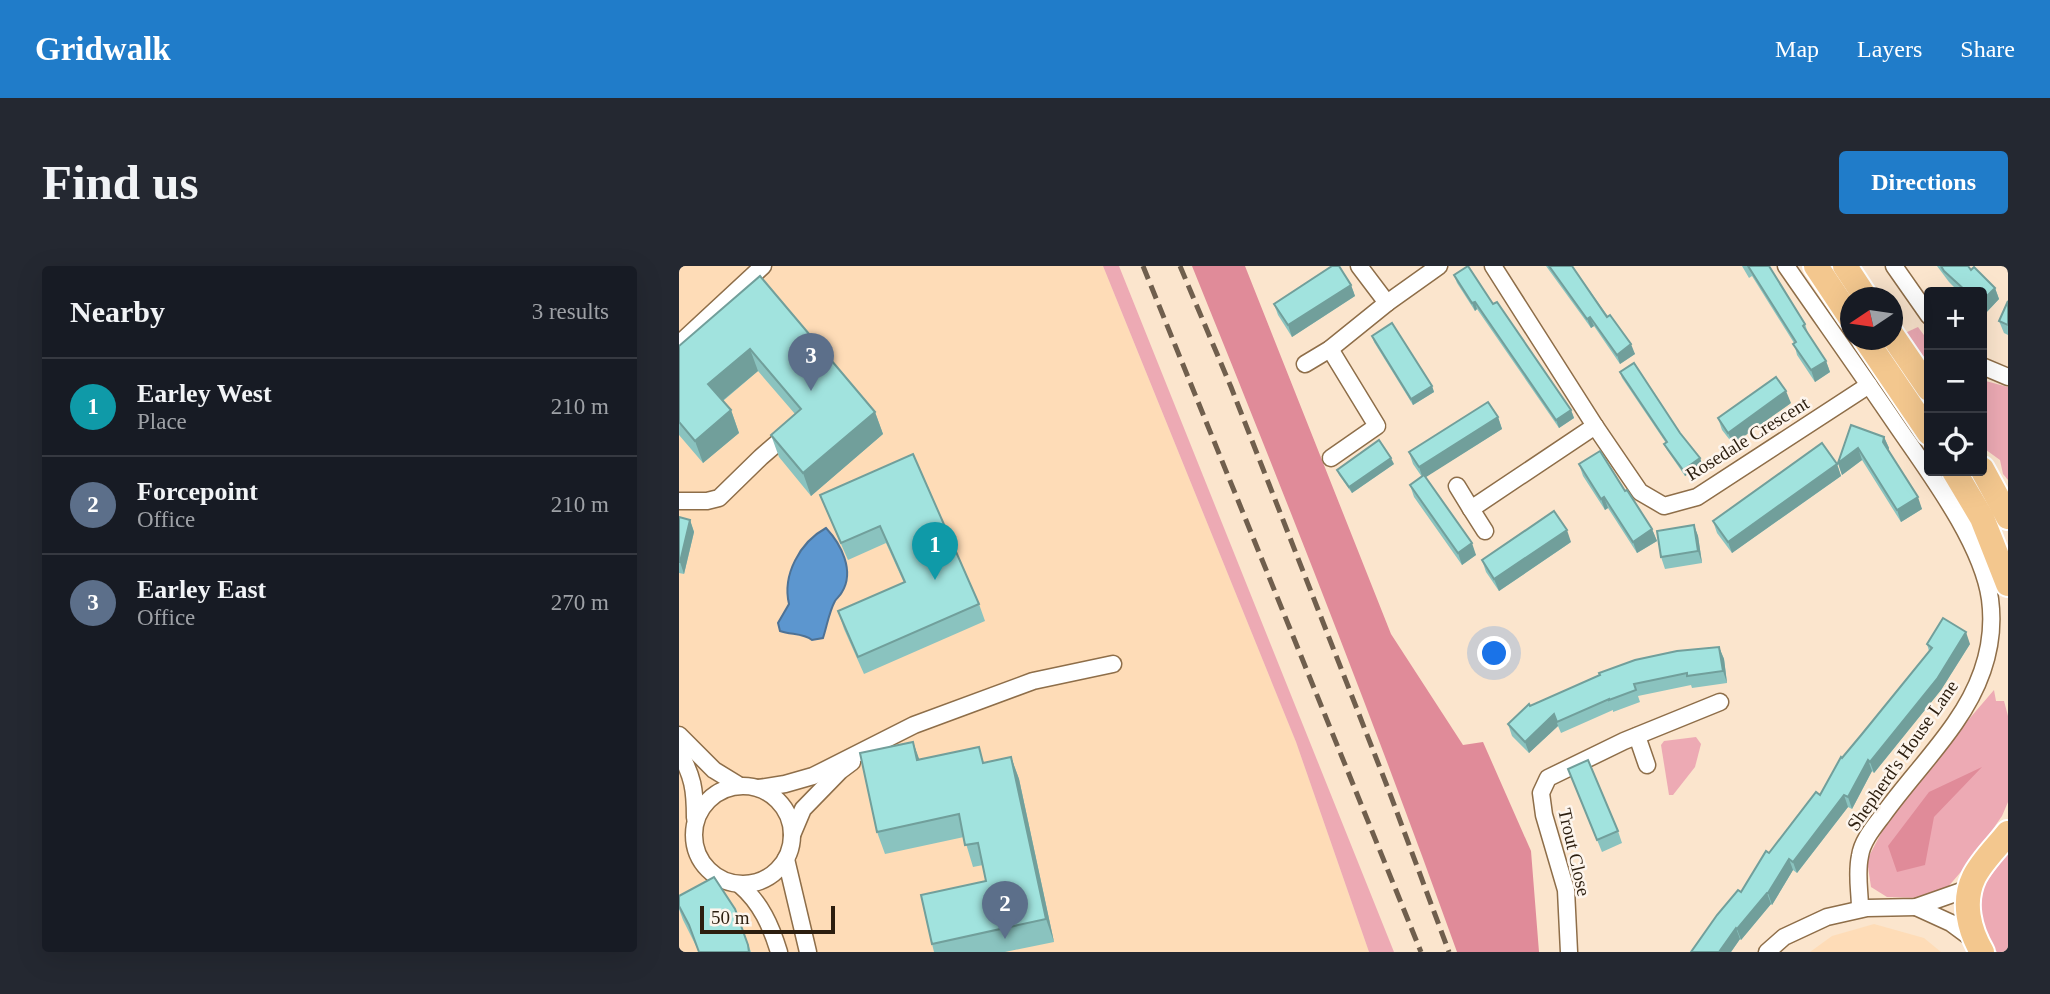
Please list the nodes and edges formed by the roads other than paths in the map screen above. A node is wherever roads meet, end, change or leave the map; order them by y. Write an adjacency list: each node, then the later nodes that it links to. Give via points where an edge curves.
1 (763, 266): 13 (street)
2 (1359, 266): 11 (street)
3 (1439, 266): 11 (street)
4 (1493, 266): 22 (street, Rosedale Crescent)
5 (1786, 266): 21 (street, Shepherd's House Lane)
6 (1816, 266): 10 (main road)
7 (1845, 266): 9 (main road)
8 (1894, 266): 12 (street)
9 (1859, 287)
10 (1840, 302)
11 (1387, 303): 14 (street)
12 (1924, 309)
13 (679, 344)
14 (1330, 349): 17 (street); 25 (street, via 1377,426)
15 (1873, 350): 23 (main road)
16 (1902, 350): 20 (main road)
17 (1305, 364)
18 (1987, 368): 19 (street)
19 (2008, 377)
20 (1924, 382)
21 (1869, 385): 22 (street, Rosedale Crescent, via 1697,497 1664,506 1640,492); 50 (street, Shepherd's House Lane, via 1964,529 1990,597 1991,636 1979,681 1966,706 1897,795 1860,853)
22 (1595, 426): 30 (street)
23 (1924, 426)
24 (790, 432): 29 (street, via 719,498)
25 (1331, 458)
26 (1957, 476): 33 (main road, via 1982,518)
27 (1986, 476): 31 (main road)
28 (1457, 486): 30 (street)
29 (679, 500)
30 (1471, 509): 32 (street)
31 (2008, 517)
32 (1485, 531)
33 (2008, 584)
34 (1113, 664): 38 (street, via 1033,681)
35 (1720, 702): 37 (street, Trout Close)
36 (679, 735): 41 (street, via 714,770)
37 (1636, 736): 40 (street); 54 (street, Trout Close, via 1548,778 1541,793 1566,890)
38 (879, 741): 42 (street, via 813,776); 45 (street, via 840,771 803,809)
39 (679, 751): 43 (street, via 695,792)
40 (1647, 765)
41 (737, 785): 42 (street); 43 (street, via 710,797)
42 (759, 788): 45 (street, via 784,808)
43 (695, 820): 47 (street, via 693,839 705,867 722,880)
44 (2008, 833): 48 (main road)
45 (792, 835): 46 (street)
46 (786, 859): 47 (street, via 771,876); 53 (street)
47 (740, 885): 52 (street, via 771,926)
48 (1970, 888): 49 (street); 51 (main road, via 1970,927)
49 (1916, 907): 50 (street); 51 (street, via 1951,923)
50 (1860, 909): 55 (street, via 1805,926)
51 (1978, 946)
52 (779, 952)
53 (808, 952)
54 (1569, 952)
55 (1767, 952)

